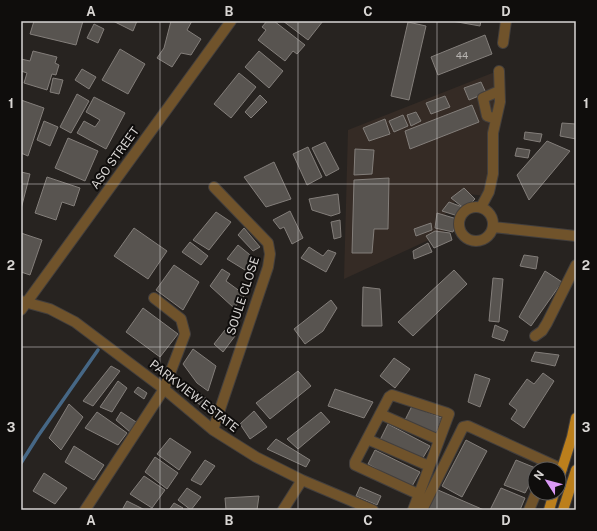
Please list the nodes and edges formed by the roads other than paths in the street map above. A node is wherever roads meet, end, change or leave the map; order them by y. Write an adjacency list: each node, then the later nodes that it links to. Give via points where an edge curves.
1 (231, 21): 13 (street, ASO STREET)
2 (506, 21): 3 (street)
3 (503, 43)
4 (499, 71): 5 (street)
5 (499, 91): 6 (street, via 500,102); 6 (street, via 483,98 487,116)
6 (496, 119): 8 (street, via 493,133 493,174 489,192)
7 (214, 187): 18 (street, SOULE CLOSE, via 268,243 270,254 268,267)
8 (481, 207): 9 (street, via 492,216); 9 (street, via 472,207 463,213 459,229 466,238 477,242 488,237)
9 (493, 227): 10 (street)
10 (576, 236)
11 (576, 264): 14 (street, via 547,323)
12 (154, 298): 15 (street, via 181,319 185,334)
13 (23, 305): 15 (street, PARKVIEW ESTATE, via 50,309 75,322)
14 (535, 336)
15 (164, 389): 18 (street, PARKVIEW ESTATE); 27 (street)
16 (380, 414): 19 (street); 20 (street); 20 (street, via 392,395 447,412 449,414)
17 (576, 418): 22 (main road)
18 (213, 430): 25 (street, PARKVIEW ESTATE, via 256,457)
19 (367, 439): 23 (street); 26 (street, via 355,465)
20 (439, 440): 23 (street)
21 (538, 461): 31 (street, via 468,426 463,427)
22 (564, 461)
23 (429, 466): 26 (street)
24 (576, 470): 32 (main road)
25 (302, 480): 28 (street); 29 (street, PARKVIEW ESTATE)
26 (418, 494): 30 (street)
27 (85, 510)
28 (283, 510)
29 (373, 510)
30 (413, 510)
31 (422, 510)
32 (563, 510)

